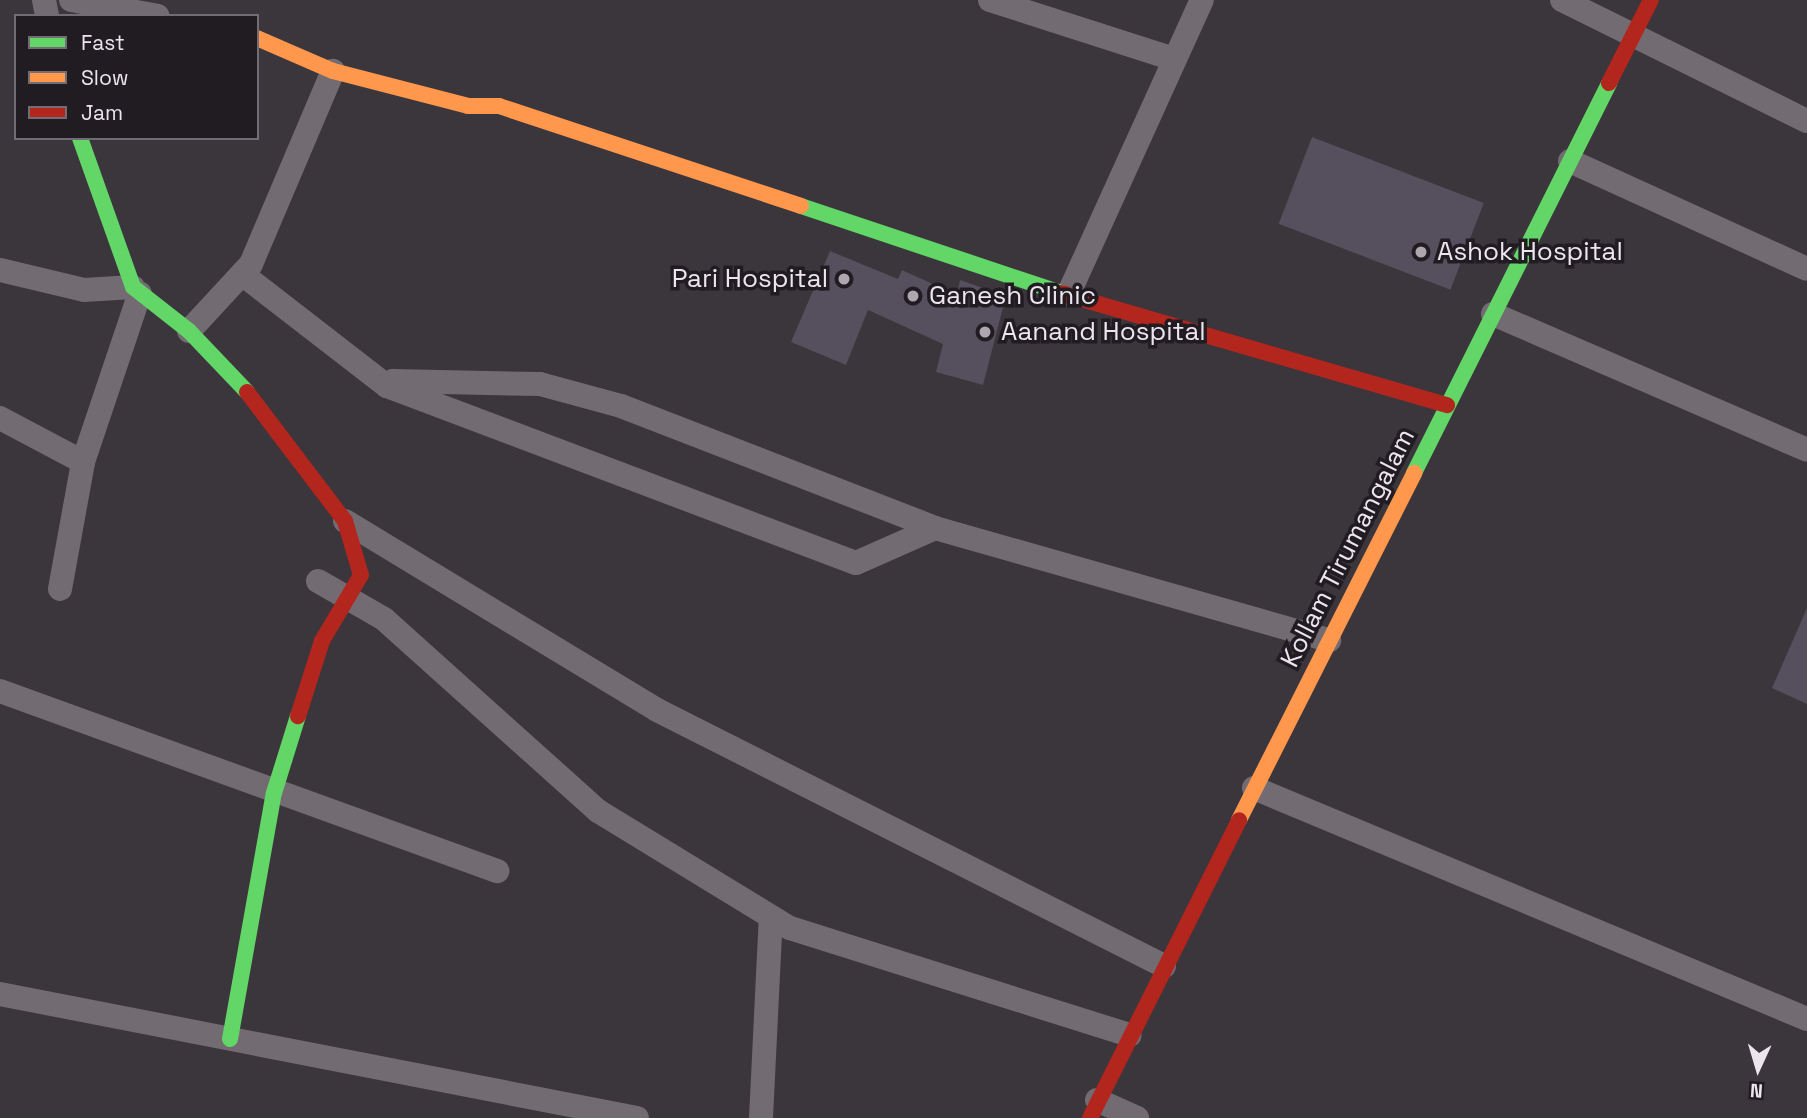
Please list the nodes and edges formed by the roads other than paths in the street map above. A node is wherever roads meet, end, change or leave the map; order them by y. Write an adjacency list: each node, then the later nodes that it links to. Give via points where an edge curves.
1 (71, 0): 6 (street)
2 (990, 0): 9 (street)
3 (1202, 0): 9 (street)
4 (1562, 0): 7 (street)
5 (1651, 0): 7 (main road, Kollam Tirumangalam)
6 (147, 14)
7 (1635, 32): 11 (street); 13 (main road, Kollam Tirumangalam)
8 (259, 39): 10 (main road)
9 (1174, 59): 18 (street)
10 (333, 71): 16 (street); 18 (main road, via 468,106 499,106)
11 (1807, 121)
12 (81, 140): 17 (main road)
13 (1570, 161): 14 (street); 19 (main road, Kollam Tirumangalam)
14 (1807, 269)
15 (0, 270): 17 (street, via 84,290)
16 (242, 274): 20 (street); 21 (street)
17 (136, 290): 20 (main road); 25 (street)
18 (1068, 295): 22 (main road)
19 (1493, 314): 22 (main road, Kollam Tirumangalam); 24 (street)
20 (189, 331): 26 (main road, via 269,416)
21 (387, 386): 27 (street, via 393,381 540,384 621,407); 27 (street, via 856,563)
22 (1447, 405): 31 (main road, Kollam Tirumangalam)
23 (0, 418): 25 (street)
24 (1807, 450)
25 (83, 462): 29 (street)
26 (345, 521): 30 (main road, via 361,575); 37 (street, via 657,710)
27 (935, 528): 31 (street)
28 (318, 581): 30 (street)
29 (60, 589)
30 (348, 598): 34 (main road, via 322,641); 36 (street, via 383,619 598,811)
31 (1329, 640): 33 (main road, Kollam Tirumangalam)
32 (0, 691): 34 (street)
33 (1254, 788): 37 (main road, Kollam Tirumangalam); 39 (street)
34 (274, 793): 35 (street); 41 (main road)
35 (497, 871)
36 (771, 917): 40 (street, via 790,928); 45 (street)
37 (1164, 966): 40 (main road, Kollam Tirumangalam)
38 (0, 994): 41 (street)
39 (1807, 1019)
40 (1130, 1035): 42 (main road, Kollam Tirumangalam)
41 (230, 1039): 43 (street)
42 (1094, 1109): 46 (street)
43 (599, 1114): 44 (street)
44 (637, 1118)
45 (761, 1118)
46 (1138, 1118)

